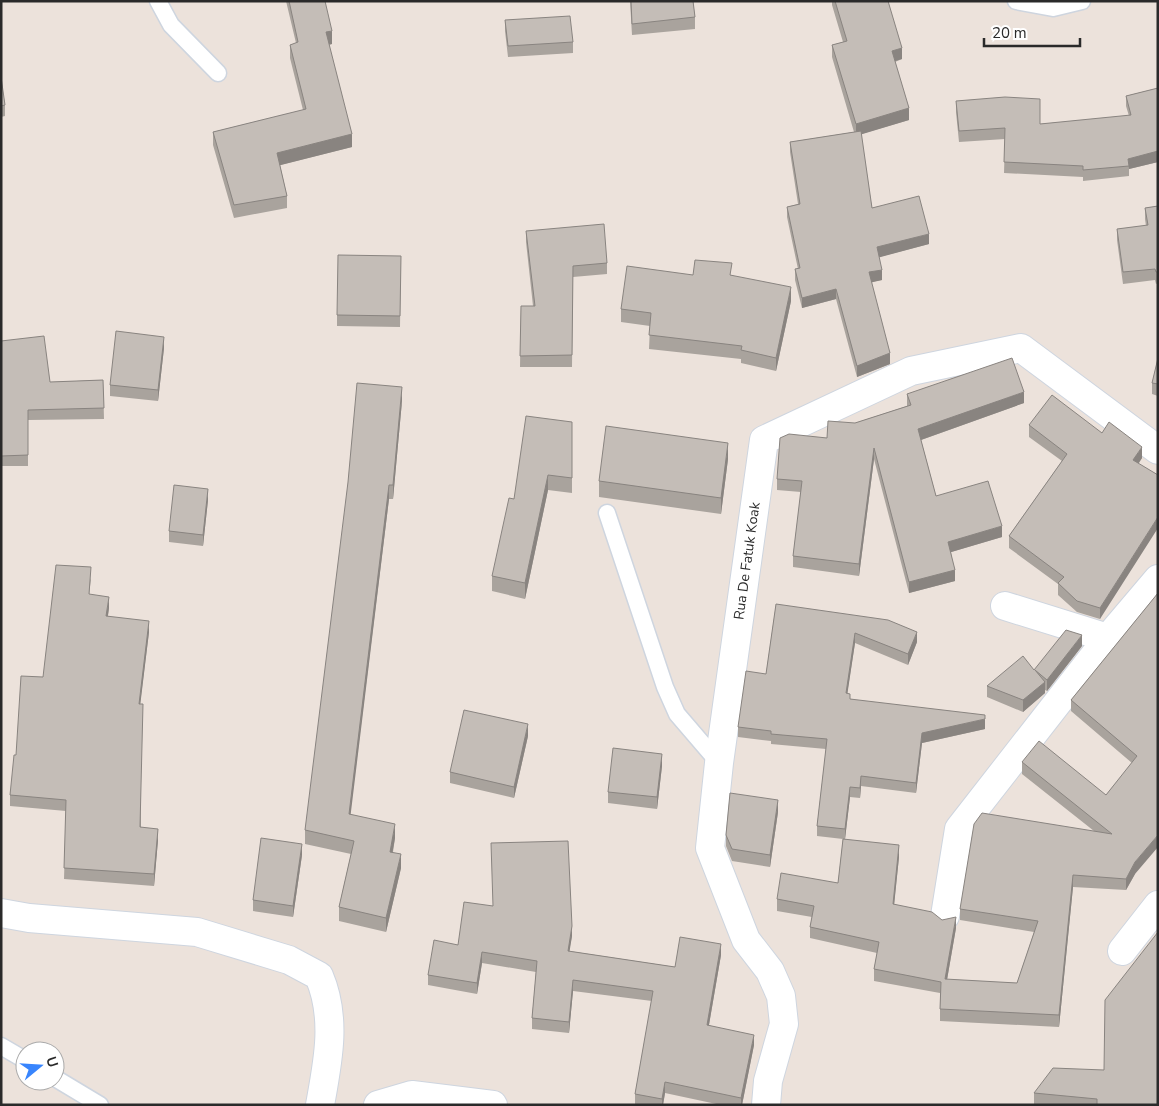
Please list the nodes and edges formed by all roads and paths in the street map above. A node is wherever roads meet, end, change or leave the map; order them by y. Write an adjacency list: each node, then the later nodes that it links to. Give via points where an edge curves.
1 (158, 1): 4 (lane, via 171,26)
2 (1016, 1): 3 (lane, via 1053,8)
3 (1082, 1)
4 (218, 73)
5 (1158, 450): 10 (street, Rua De Fatuk Koak, via 1021,348 911,371 764,440)
6 (607, 513): 10 (lane, via 677,714)
7 (1158, 580): 9 (street)
8 (1005, 606): 9 (street)
9 (1108, 638): 13 (street, via 959,829)
10 (719, 763): 22 (street, Rua De Fatuk Koak, via 710,848 746,940 770,971 781,996 784,1024 768,1081)
11 (1158, 906): 14 (street)
12 (1, 913): 19 (street, via 197,932 289,960 320,976 328,995 330,1046)
13 (945, 916)
14 (1122, 951)
15 (1, 1046): 16 (lane)
16 (15, 1054)
17 (65, 1084): 18 (lane)
18 (100, 1105)
19 (320, 1105)
20 (378, 1105): 21 (street, via 412,1096)
21 (493, 1105)
22 (766, 1105)

